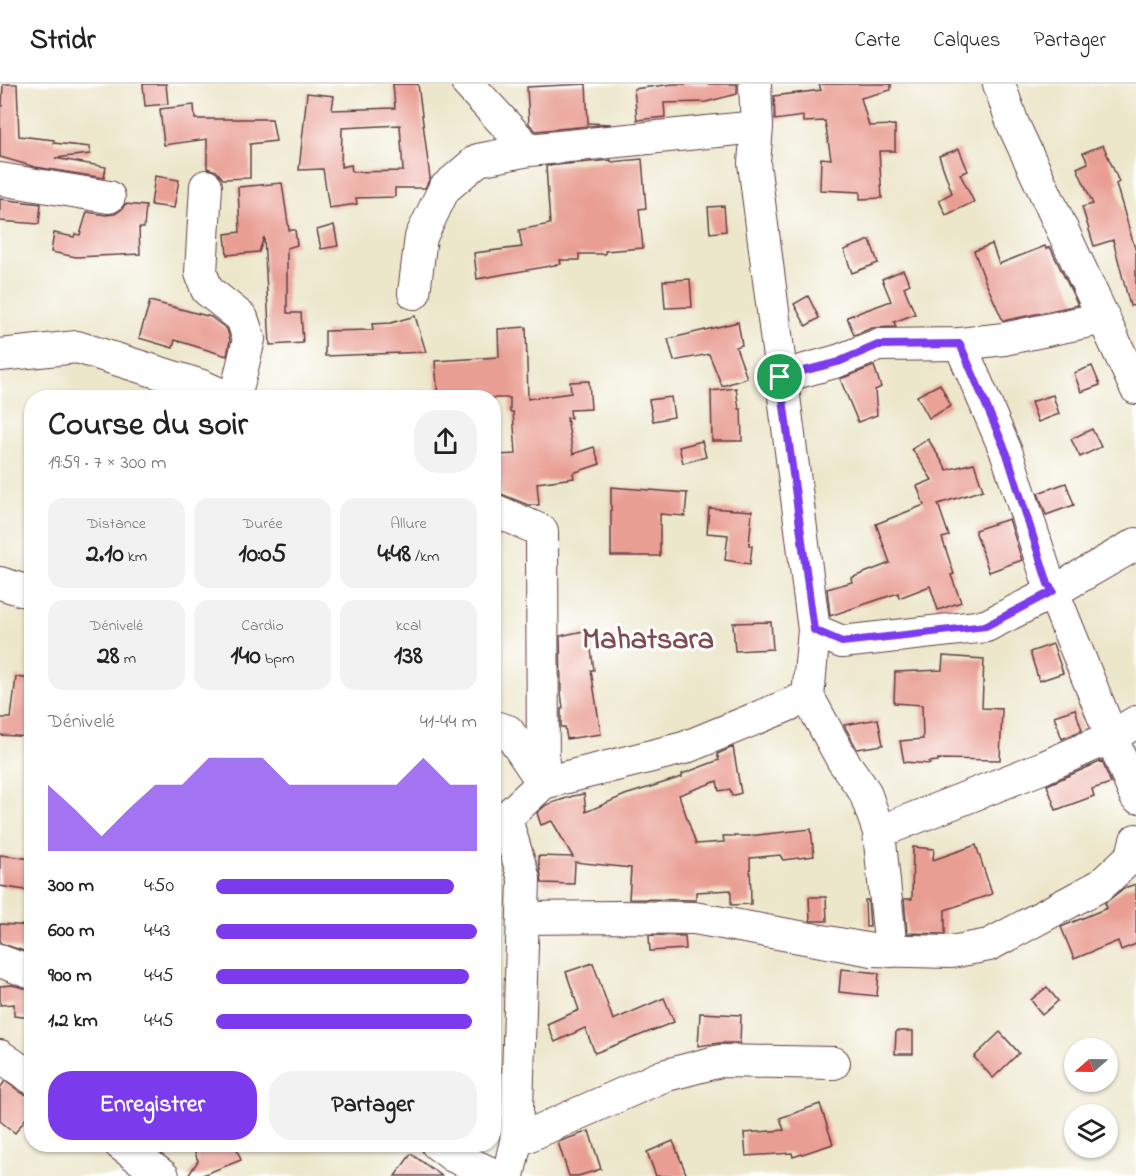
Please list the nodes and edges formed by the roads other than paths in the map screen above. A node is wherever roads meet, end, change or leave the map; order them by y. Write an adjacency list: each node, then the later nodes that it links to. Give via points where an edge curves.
1 (468, 84): 5 (street)
2 (754, 84): 4 (street)
3 (999, 84): 10 (street, via 1013,124)
4 (757, 127): 5 (street); 13 (street, via 754,163)
5 (530, 150): 9 (street, via 478,160 444,189 421,237)
6 (0, 179): 8 (street)
7 (206, 186): 16 (street, via 201,273 207,290 242,318 249,339)
8 (109, 197)
9 (414, 293)
10 (1104, 318): 11 (street, via 1014,338); 14 (street)
11 (960, 344): 13 (street, via 878,345 838,362); 21 (street, via 1007,454)
12 (0, 355): 15 (street, via 77,347)
13 (780, 377): 22 (street)
14 (1136, 388)
15 (211, 390)
16 (236, 390)
17 (501, 513): 26 (street, via 542,531)
18 (1136, 544): 21 (street)
19 (0, 583): 20 (street)
20 (24, 590)
21 (1053, 591): 22 (street, via 986,626 842,642); 25 (street)
22 (814, 630): 23 (street)
23 (808, 697): 26 (street, via 684,748); 30 (street, via 865,792)
24 (501, 729): 26 (street, via 508,731)
25 (1124, 729): 27 (street); 30 (street, via 1044,767)
26 (543, 783): 28 (street)
27 (1136, 797)
28 (501, 823)
29 (501, 826): 34 (street, via 524,879)
30 (879, 832): 35 (street)
31 (1136, 840): 33 (street, via 1132,856)
32 (1136, 877): 33 (street)
33 (1101, 885): 35 (street, via 989,945 951,952)
34 (523, 918): 35 (street, via 694,918); 39 (street)
35 (891, 951)
36 (0, 961): 37 (street)
37 (24, 969)
38 (834, 1063): 39 (street, via 720,1061 663,1076)
39 (516, 1141): 44 (street)
40 (130, 1155): 42 (street)
41 (443, 1159): 43 (street)
42 (163, 1176)
43 (497, 1176)
44 (508, 1176)

